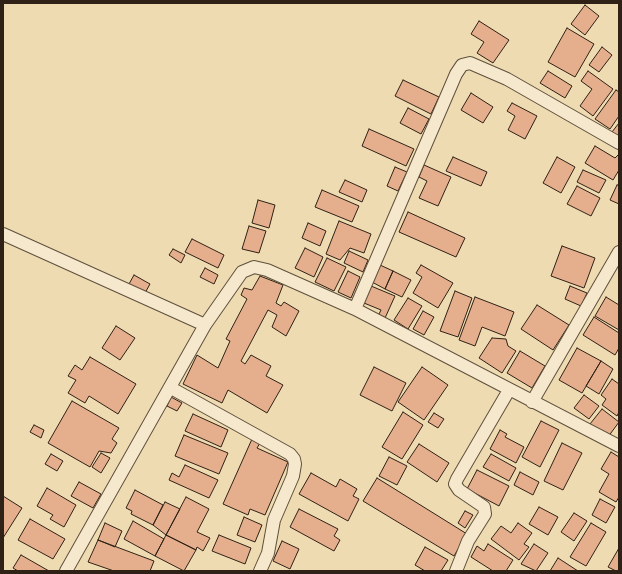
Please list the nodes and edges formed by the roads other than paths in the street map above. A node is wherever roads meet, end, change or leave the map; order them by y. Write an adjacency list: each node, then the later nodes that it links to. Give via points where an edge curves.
1 (619, 143): 4 (street, via 507,79 470,63 462,65 452,82)
2 (3, 234): 5 (street)
3 (619, 252): 8 (street)
4 (355, 309): 5 (street, via 267,270 254,267 242,272); 7 (street)
5 (205, 324): 6 (street)
6 (171, 388): 10 (street); 11 (street, via 290,454 294,459 293,476 274,520 268,553)
7 (509, 390): 8 (street); 12 (street, via 455,484 459,490 484,507 485,514 468,541)
8 (532, 402): 9 (street)
9 (619, 446)
10 (66, 571)
11 (260, 571)
12 (456, 571)

